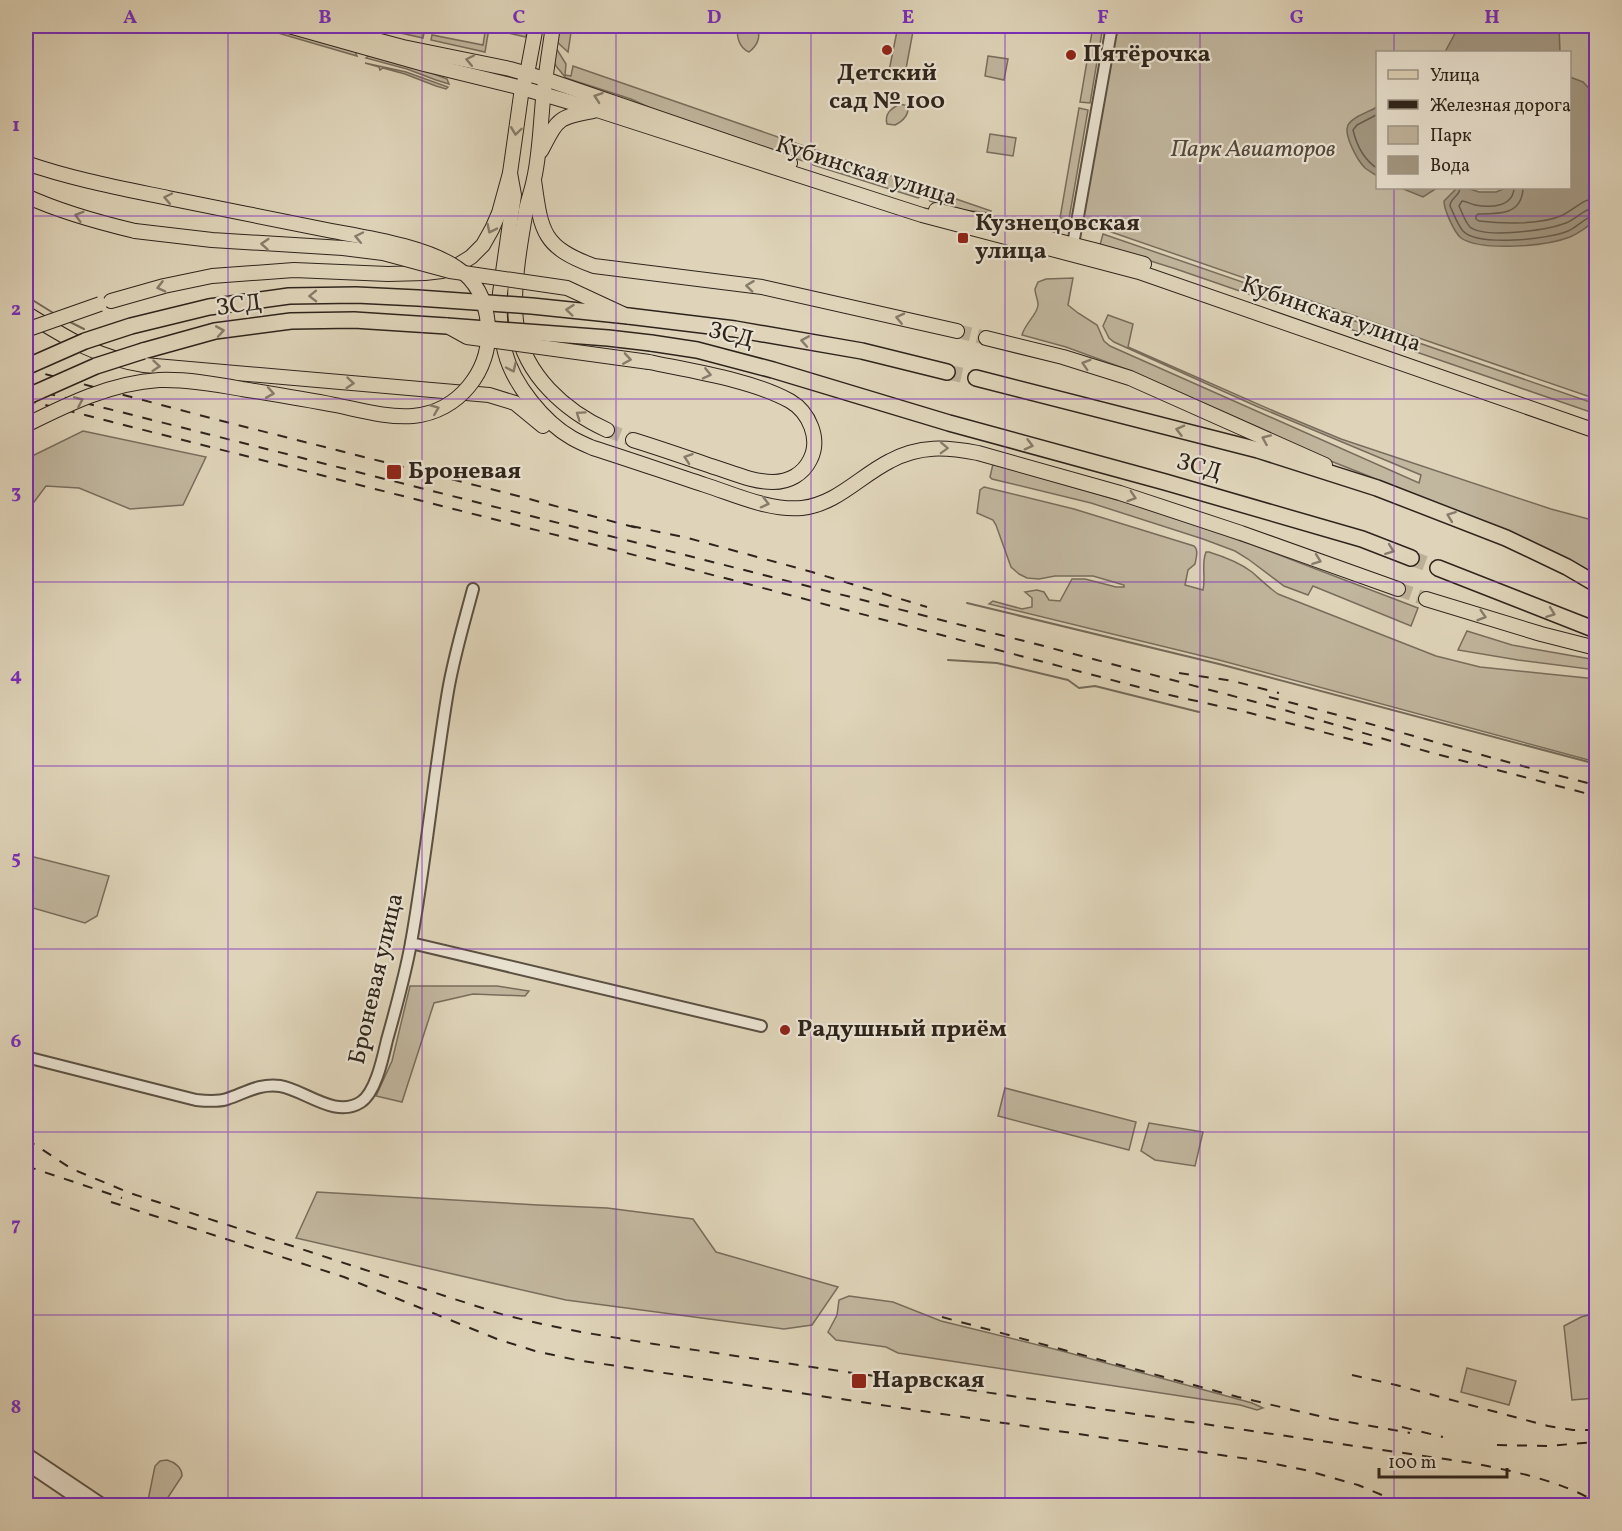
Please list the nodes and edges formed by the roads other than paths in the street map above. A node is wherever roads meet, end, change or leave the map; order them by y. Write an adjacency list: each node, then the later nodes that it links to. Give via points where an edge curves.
1 (289, 26): 8 (main road, Кубинская улица)
2 (323, 26): 6 (main road, Кубинская улица, one-way to 2)
3 (536, 26): 6 (main road)
4 (553, 26): 7 (main road)
5 (1112, 26): 16 (street)
6 (527, 74): 7 (main road, Кубинская улица); 8 (main road)
7 (545, 79): 9 (main road); 16 (main road, Кубинская улица, one-way to 7, via 796,165)
8 (522, 88): 9 (main road, Кубинская улица); 13 (main road, one-way to 13)
9 (543, 94): 10 (main road, Кубинская улица); 11 (main road)
10 (597, 110): 11 (main road, via 563,118); 16 (main road, Кубинская улица, via 922,215)
11 (538, 158): 14 (main road)
12 (26, 163): 28 (main road, one-way to 12, bridge, via 112,387 163,380 227,386 413,416 456,399 475,379 484,361 489,334 487,314 471,279 432,255 84,181)
13 (510, 173): 20 (main road, one-way to 20, bridge, via 499,213 483,245 471,257 442,271 388,274 294,270 212,276 164,286); 33 (main road, one-way to 33, via 514,195 500,293 500,324 505,354 525,393 554,426 572,438)
14 (534, 180): 21 (main road, one-way to 14, via 762,287 594,266 555,246 542,223); 29 (main road, one-way to 14, via 580,416 547,388 521,344 516,287)
15 (26, 196): 18 (main road, one-way to 15, bridge, via 567,288 450,271 383,253 135,231 74,215)
16 (1072, 250): 27 (main road, Кубинская улица, via 1153,267); 30 (main road, Кубинская улица)
17 (26, 313): 33 (main road, one-way to 33, via 85,348 134,363 489,395 515,403 556,436 578,448)
18 (628, 316): 23 (highway, ЗСД, one-way to 23, bridge, via 418,298 289,296 209,308 131,326 85,340); 24 (highway, ЗСД, one-way to 18, via 862,351)
19 (447, 326): 26 (highway, ЗСД, one-way to 19, bridge, via 96,366 215,331 291,321 354,320); 31 (main road, one-way to 31, bridge, via 467,337 649,362 753,387 791,402 804,413 814,441 813,455 799,474 770,482); 34 (highway, ЗСД, one-way to 34, bridge, via 608,338 697,350 1362,539)
20 (26, 330)
21 (957, 331)
22 (986, 338): 32 (main road, one-way to 22, via 1130,378)
23 (26, 367)
24 (947, 372)
25 (976, 378): 32 (highway, ЗСД, one-way to 25, via 1258,450)
26 (26, 397)
27 (1596, 422)
28 (26, 424)
29 (607, 430)
30 (1596, 431)
31 (633, 440)
32 (1377, 488): 36 (highway, ЗСД, one-way to 32, via 1506,538)
33 (739, 496): 38 (main road, one-way to 38, via 780,507 802,508 830,500 911,452 955,449 1005,459 1120,493)
34 (1410, 558)
35 (1438, 568): 40 (highway, one-way to 40)
36 (1596, 584)
37 (472, 589): 42 (street, Броневая улица, via 448,693)
38 (1398, 589)
39 (1426, 599): 41 (main road, one-way to 41)
40 (1596, 630)
41 (1596, 648)
42 (411, 943): 43 (street); 44 (street, Броневая улица, via 374,1083 365,1099 354,1106 334,1106 291,1089 263,1085 225,1100 196,1100)
43 (761, 1026)
44 (26, 1057)
45 (26, 1453): 48 (street)
46 (26, 1464): 47 (street)
47 (88, 1506)
48 (105, 1506)

